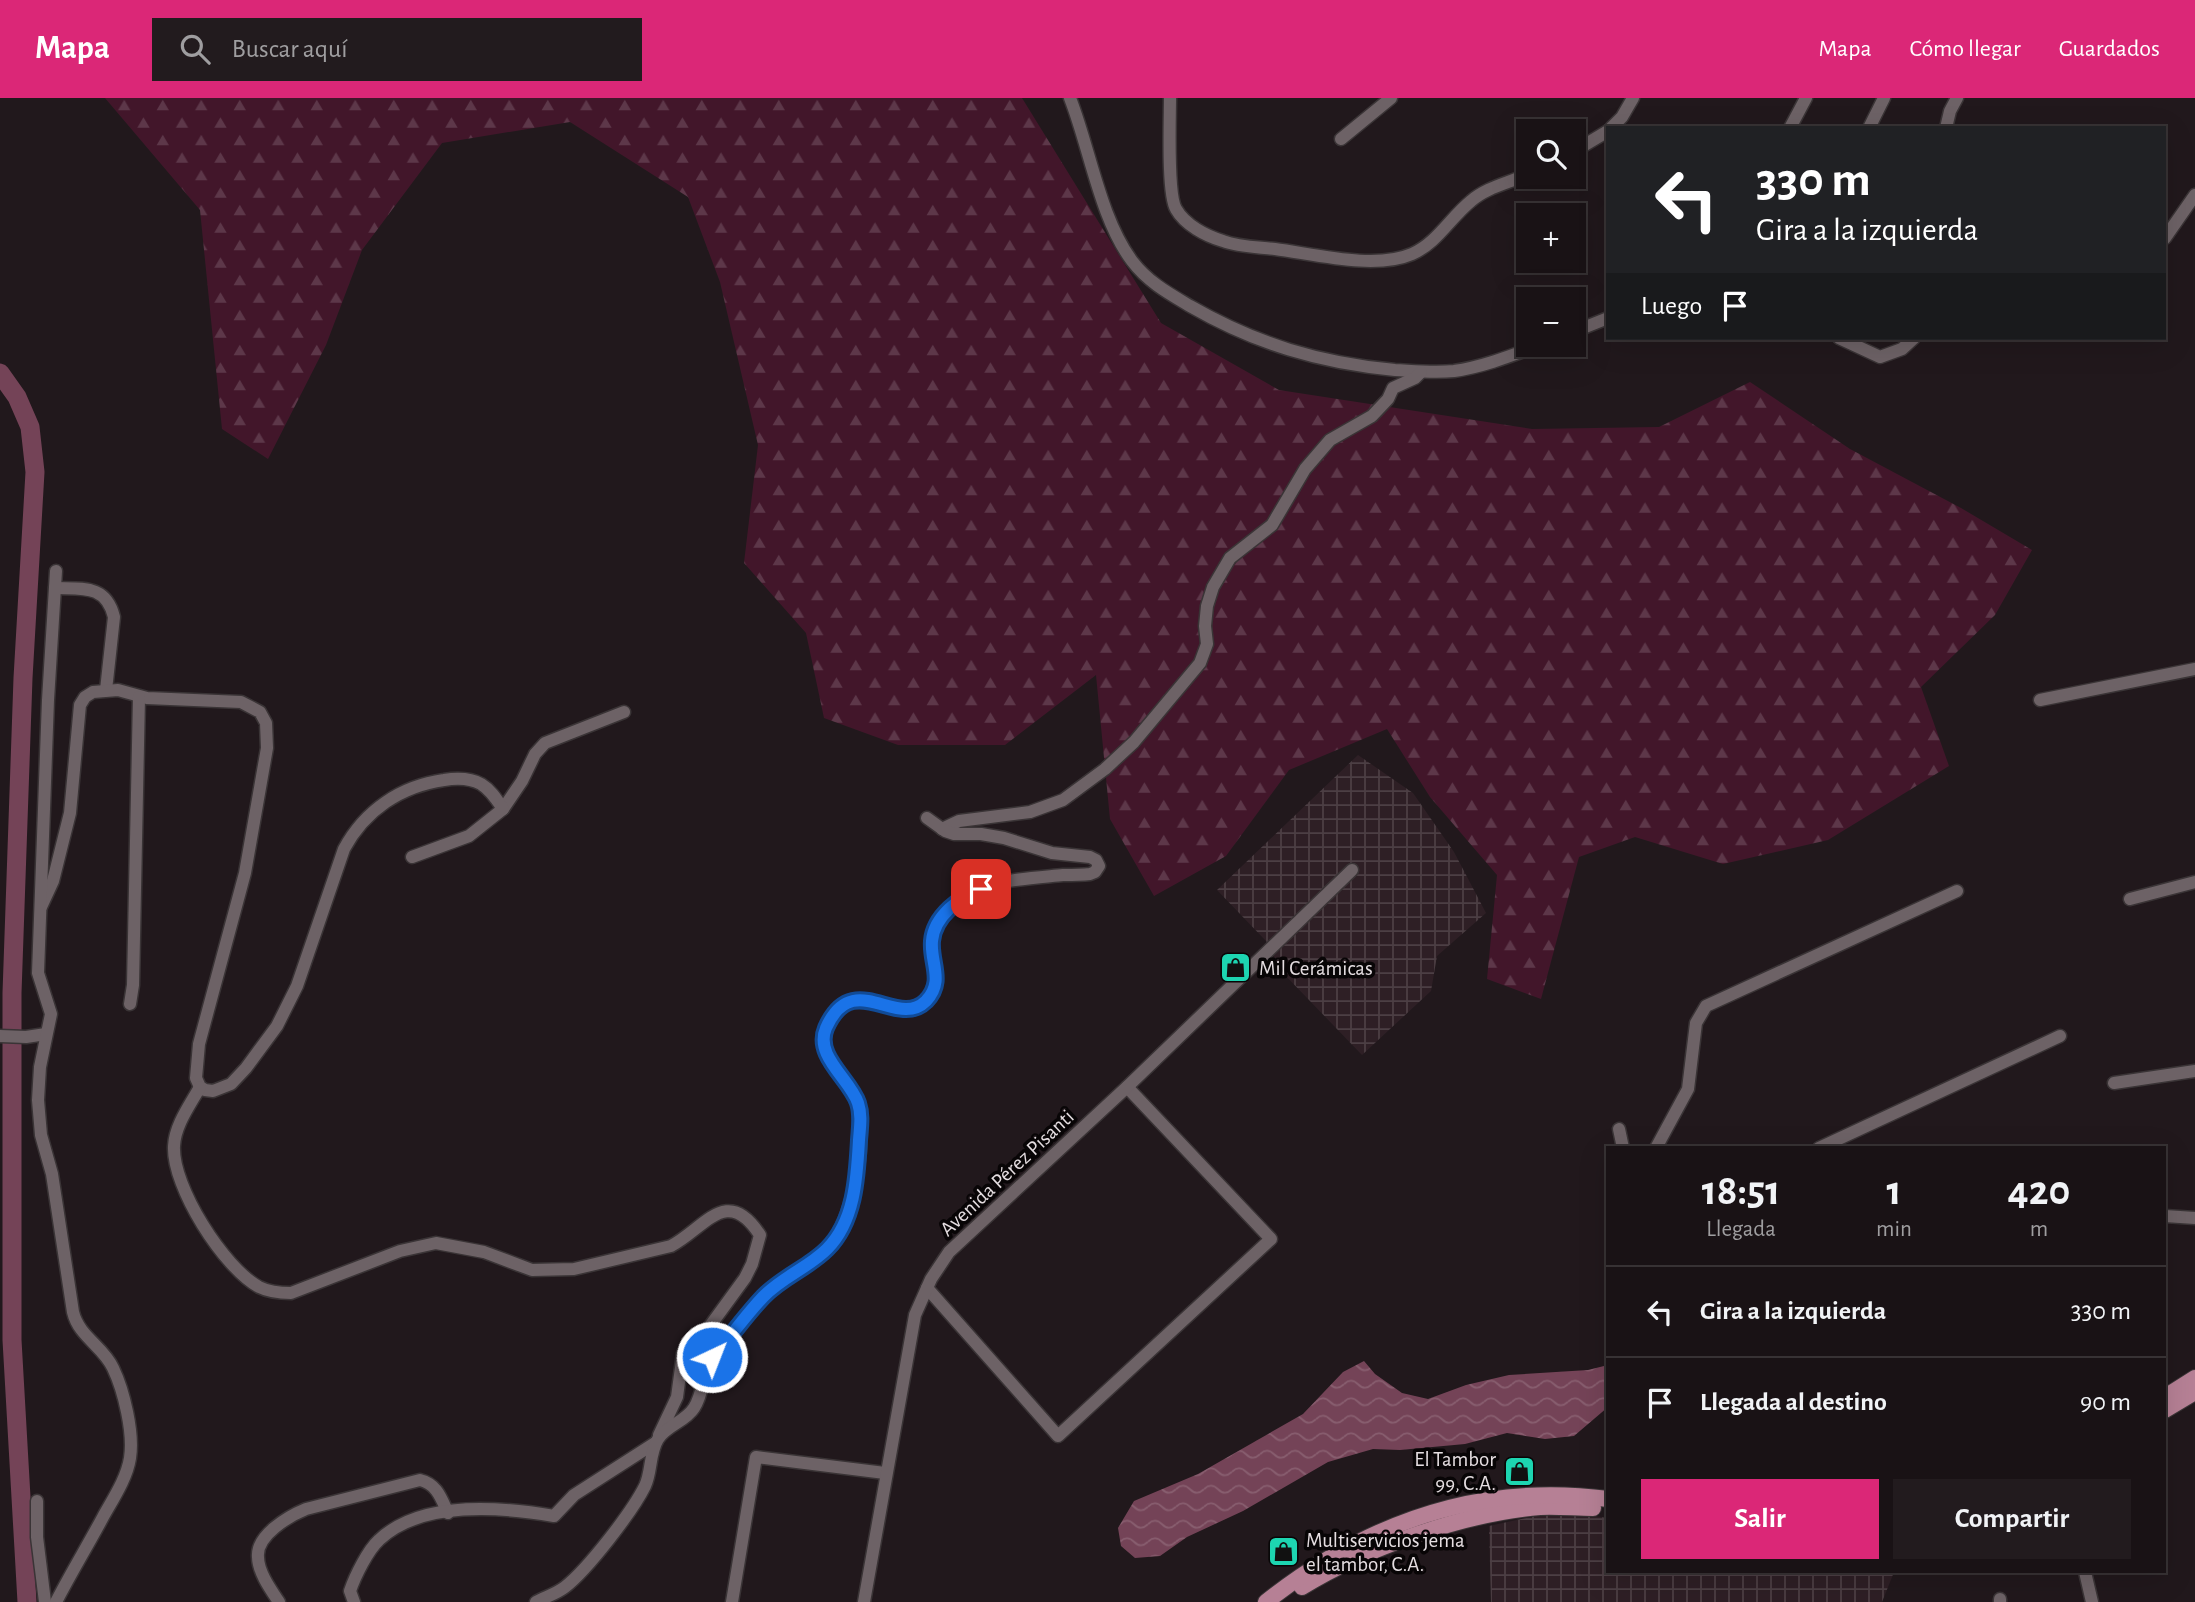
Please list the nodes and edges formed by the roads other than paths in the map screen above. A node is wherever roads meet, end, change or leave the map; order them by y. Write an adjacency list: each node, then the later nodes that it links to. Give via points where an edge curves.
1 (1070, 98): 23 (street, via 1115,235 1155,285 1222,325 1301,355)
2 (1170, 98): 15 (street, via 1175,208 1188,223 1225,242 1381,261 1411,254 1434,240 1471,200)
3 (1391, 98): 13 (street)
4 (1633, 98): 8 (street)
5 (1806, 98): 9 (street)
6 (1884, 98): 10 (street)
7 (1957, 98): 11 (street)
8 (1613, 126)
9 (1791, 126)
10 (1870, 126)
11 (1946, 126)
12 (1606, 131): 14 (street)
13 (1341, 139)
14 (1586, 144)
15 (1516, 178)
16 (2195, 195): 17 (street)
17 (2166, 237)
18 (1606, 319): 19 (street)
19 (1586, 327)
20 (1843, 340): 21 (street, via 1880,357)
21 (1912, 340)
22 (1516, 354): 23 (street, via 1455,371)
23 (1421, 372): 33 (street, via 1393,388 1372,416 1330,440 1305,469 1272,525 1230,558 1207,606 1207,644 1200,663 1134,742 1063,800 1030,812 959,821)
24 (56, 571): 25 (street)
25 (55, 588): 27 (street, via 93,589 112,608); 39 (street)
26 (2195, 669): 29 (street)
27 (106, 690): 28 (street); 39 (street, via 93,692 79,705 70,813 53,881)
28 (139, 697): 40 (street); 46 (street, via 241,702 260,712 268,734 245,873 199,1044 196,1078)
29 (2040, 700)
30 (624, 712): 31 (street, via 545,743)
31 (503, 808): 34 (street, via 469,836); 46 (street, via 480,783 459,779 405,789 379,806 344,849 297,986 277,1026 231,1084 213,1091)
32 (927, 818): 33 (street)
33 (942, 829): 59 (street, via 1090,857 1099,866 1090,874 1017,879 962,897 934,934 936,988 923,1004 903,1009 854,1000 846,1002 832,1018 824,1046 853,1093 860,1114 857,1176 847,1218 828,1249 763,1297 707,1366 693,1409 665,1429)
34 (412, 857)
35 (1352, 870): 47 (street, Avenida Pérez Pisanti)
36 (2195, 882): 38 (street)
37 (1957, 891): 50 (street, via 1706,1006 1696,1023 1688,1089)
38 (2130, 899)
39 (41, 907): 41 (street, via 38,973 51,1014)
40 (130, 1004)
41 (46, 1034): 42 (street); 67 (street, via 38,1100 41,1135 52,1174 73,1312 81,1332 114,1370 131,1440 126,1473)
42 (0, 1036)
43 (2060, 1036): 51 (street)
44 (2195, 1071): 45 (street)
45 (2114, 1083)
46 (200, 1087): 59 (street, via 179,1126 175,1160 208,1234 252,1282 273,1291 291,1293 400,1251 436,1243 484,1252 532,1270 575,1269 671,1246 721,1210 745,1219 760,1235 752,1264 710,1326 683,1353 677,1397)
47 (1127, 1087): 54 (street, Avenida Pérez Pisanti, via 949,1252); 54 (street, via 1271,1240 1058,1436)
48 (1619, 1129): 49 (street)
49 (1623, 1146)
50 (1657, 1146)
51 (1823, 1146)
52 (2166, 1216): 53 (street)
53 (2195, 1218)
54 (927, 1288): 60 (street, Avenida Pérez Pisanti, via 915,1315)
55 (2195, 1378): 57 (main road)
56 (2195, 1392): 58 (main road)
57 (2166, 1396)
58 (2166, 1409)
59 (656, 1442): 64 (street, via 574,1495 554,1516 513,1509); 70 (street, via 642,1492 592,1562 566,1587)
60 (885, 1473): 71 (street, via 756,1457); 72 (street, Avenida Pérez Pisanti)
61 (1606, 1499): 73 (main road, via 1515,1496 1417,1516 1327,1559)
62 (37, 1501): 66 (street)
63 (1606, 1509): 74 (main road, via 1539,1507 1420,1533 1324,1574)
64 (448, 1513): 68 (street, via 436,1489 420,1480 289,1516 258,1550 262,1572); 69 (street, via 411,1520 378,1541 350,1591)
65 (2085, 1573): 75 (street)
66 (45, 1602)
67 (56, 1602)
68 (279, 1602)
69 (354, 1602)
70 (536, 1602)
71 (732, 1602)
72 (864, 1602)
73 (1266, 1602)
74 (1279, 1602)
75 (2092, 1602)

